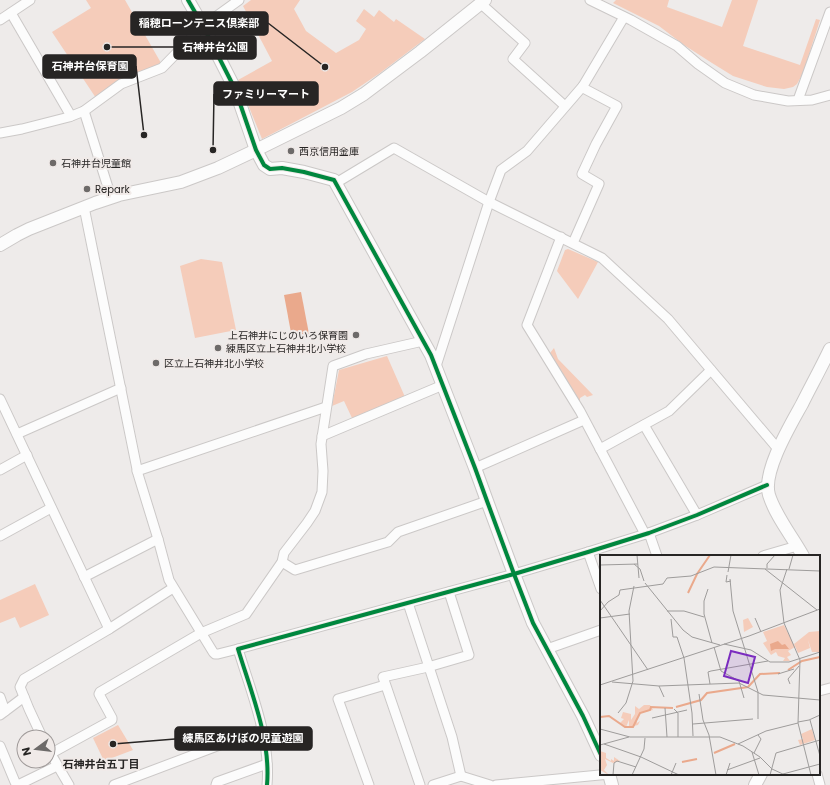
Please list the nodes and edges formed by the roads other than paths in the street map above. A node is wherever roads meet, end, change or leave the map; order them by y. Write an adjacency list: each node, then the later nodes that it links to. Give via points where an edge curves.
1 (30, 0): 7 (street)
2 (188, 0): 10 (street)
3 (239, 0): 10 (street)
4 (590, 0): 8 (street)
5 (482, 2): 14 (street, via 525,43 513,59); 18 (street, via 364,94)
6 (830, 12): 13 (street)
7 (11, 13): 9 (street); 16 (street)
8 (624, 17): 11 (street); 13 (street, via 677,46 725,83 754,95 788,101)
9 (0, 20)
10 (203, 26): 15 (street, via 162,68 121,84); 18 (street, via 235,89)
11 (583, 86): 14 (street); 24 (street, via 617,106 582,174 599,184)
12 (830, 95): 13 (street, via 812,100)
13 (798, 100)
14 (565, 106): 21 (street, via 527,152 501,170)
15 (84, 111): 16 (street); 20 (street)
16 (71, 116): 17 (street)
17 (0, 133)
18 (256, 150): 19 (street, via 264,165 270,169 282,168 304,172 334,180); 20 (street, via 181,182)
19 (336, 183): 21 (street, via 394,148); 26 (street)
20 (111, 197): 22 (street)
21 (489, 202): 23 (street); 28 (street)
22 (84, 207): 25 (street, via 17,235); 31 (street)
23 (561, 237): 24 (street); 34 (street, via 528,325)
24 (572, 243): 29 (street, via 602,258 668,319)
25 (0, 245)
26 (423, 341): 28 (street); 33 (street, via 366,354 332,366)
27 (830, 349): 39 (street)
28 (436, 366): 30 (street)
29 (711, 370): 35 (street, via 669,411); 39 (street)
30 (443, 385): 37 (street); 41 (street)
31 (121, 388): 36 (street); 43 (street)
32 (0, 399): 36 (street)
33 (326, 407): 37 (street); 43 (street)
34 (584, 420): 38 (street); 41 (street)
35 (644, 425): 38 (street); 47 (street)
36 (17, 434): 40 (street)
37 (322, 436): 55 (street, via 322,492 315,511 284,553)
38 (600, 449): 48 (street)
39 (778, 449): 44 (street)
40 (27, 455): 42 (street); 46 (street)
41 (475, 468): 45 (street)
42 (0, 470)
43 (137, 471): 50 (street)
44 (767, 485): 47 (street); 51 (street, via 768,494)
45 (486, 501): 55 (street, via 398,532 388,542 295,570); 56 (street)
46 (51, 508): 49 (street); 57 (street)
47 (697, 515): 48 (street)
48 (647, 534): 52 (street); 53 (street)
49 (0, 536)
50 (158, 539): 57 (street); 59 (street, via 169,580)
51 (800, 551): 54 (street)
52 (588, 552): 56 (street); 58 (street)
53 (657, 555)
54 (770, 555)
55 (282, 562): 64 (street, via 246,614)
56 (514, 574): 60 (street); 66 (street, via 533,623)
57 (84, 577): 62 (street)
58 (600, 587)
59 (174, 588): 62 (street); 64 (street)
60 (449, 592): 61 (street); 67 (street, via 469,655)
61 (408, 603): 65 (street); 67 (street)
62 (109, 629): 72 (street, via 24,679 20,687)
63 (600, 630): 66 (street)
64 (201, 633): 65 (street, via 215,654); 77 (street, via 100,692 112,720)
65 (238, 649): 75 (street)
66 (547, 649): 78 (street)
67 (428, 667): 68 (street, via 382,677); 85 (street, via 452,737)
68 (385, 685): 90 (street, via 338,699); 91 (street)
69 (830, 688): 70 (street)
70 (820, 691)
71 (0, 697): 73 (street)
72 (24, 697): 73 (street); 74 (street)
73 (3, 713)
74 (38, 729)
75 (262, 729): 79 (street); 87 (street)
76 (0, 746): 80 (street, via 17,784)
77 (56, 748)
78 (600, 753)
79 (267, 764): 88 (street, via 218,782); 89 (street)
80 (57, 766): 86 (street)
81 (600, 775): 94 (street)
82 (609, 775): 95 (street)
83 (760, 775): 96 (street)
84 (817, 775): 97 (street)
85 (462, 776): 92 (street); 93 (street)
86 (69, 785)
87 (114, 785)
88 (216, 785)
89 (266, 785)
90 (369, 785)
91 (420, 785)
92 (433, 785)
93 (490, 785)
94 (496, 785)
95 (612, 785)
96 (755, 785)
97 (820, 785)

